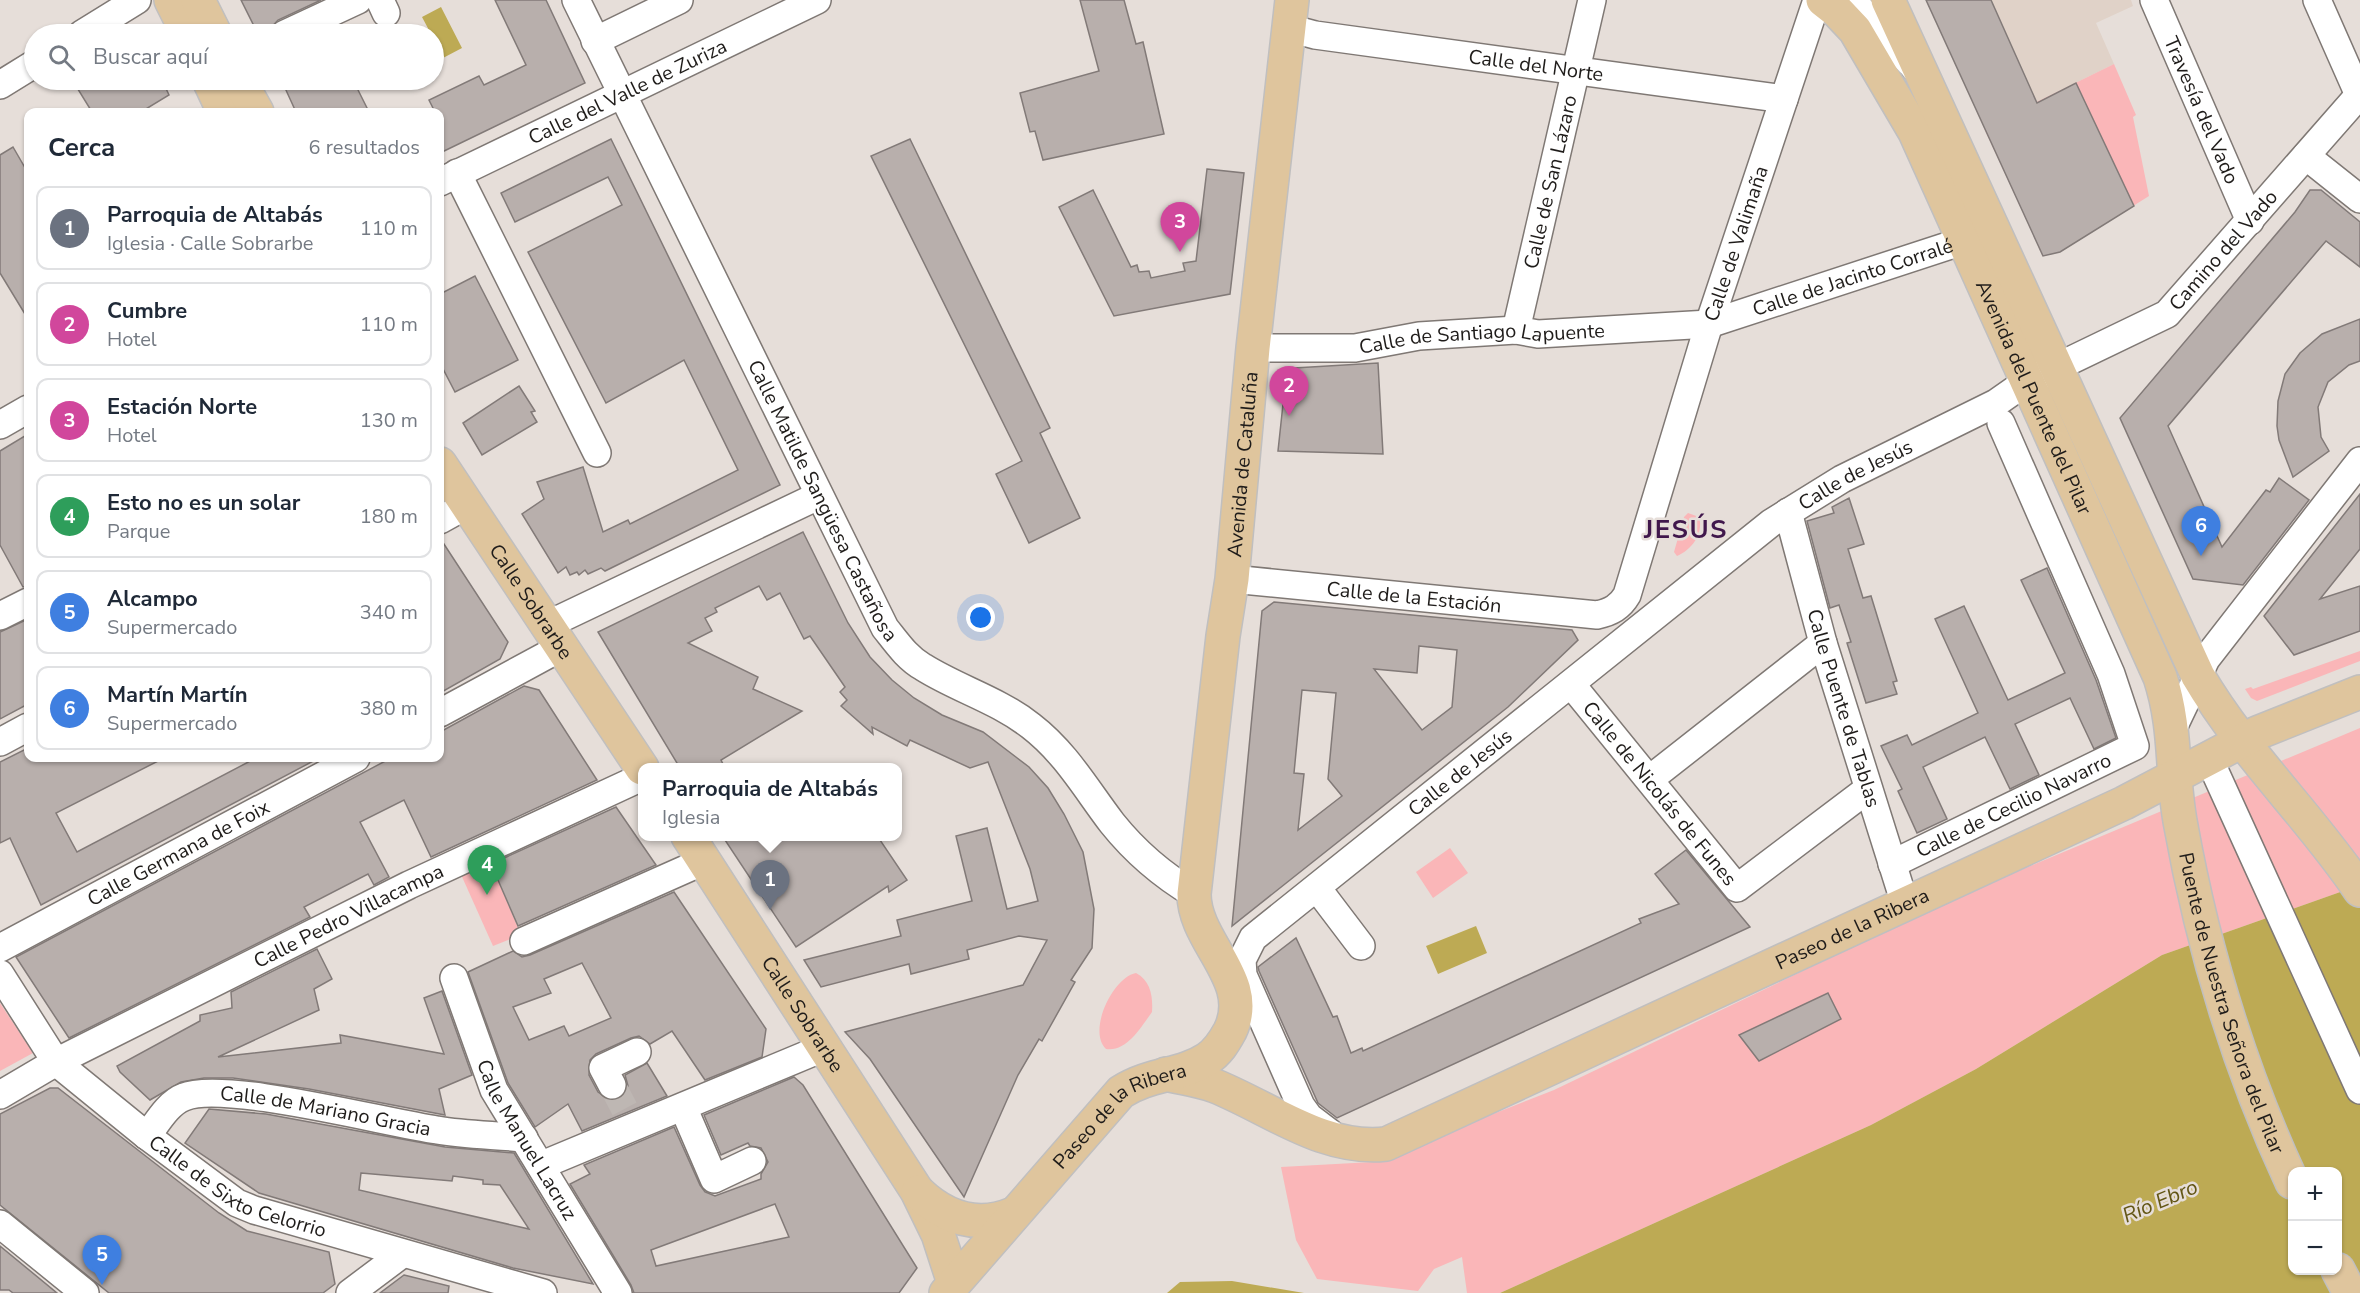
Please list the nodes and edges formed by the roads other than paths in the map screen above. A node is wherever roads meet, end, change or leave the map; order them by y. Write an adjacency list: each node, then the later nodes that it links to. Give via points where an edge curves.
1 (137, 0): 16 (street)
2 (171, 0): 15 (main road)
3 (358, 0): 17 (street)
4 (576, 0): 18 (street, Calle Matilde Sangüesa Castañosa)
5 (679, 0): 18 (street)
6 (817, 0): 25 (street, Calle del Valle de Zuriza)
7 (1592, 0): 21 (street, Calle de San Lázaro)
8 (1816, 0): 27 (street, Calle de Valimaña)
9 (1823, 0): 34 (main road, Avenida del Puente del Pilar, via 1855,30 1915,132)
10 (1841, 0): 20 (street, via 1860,9)
11 (1888, 0): 20 (main road, Avenida del Puente del Pilar)
12 (2154, 0): 33 (street, Travesía del Vado)
13 (2317, 0): 26 (street)
14 (1290, 14): 21 (street, Calle del Norte, via 1315,35); 37 (main road, Avenida de Cataluña)
15 (197, 17)
16 (98, 24)
17 (306, 24)
18 (595, 41): 25 (street, Calle Matilde Sangüesa Castañosa)
19 (24, 70): 22 (street)
20 (1918, 70): 38 (main road, Avenida del Puente del Pilar)
21 (1574, 71): 27 (street, Calle del Norte); 36 (street, Calle de San Lázaro)
22 (0, 85)
23 (214, 90): 28 (main road)
24 (245, 90): 29 (main road)
25 (622, 94): 31 (street, Calle del Valle de Zuriza); 46 (street, Calle Matilde Sangüesa Castañosa)
26 (2359, 95): 30 (street, Camino del Vado)
27 (1784, 99): 35 (street, Calle de Valimaña)
28 (222, 108)
29 (255, 108)
30 (2306, 156): 32 (street); 33 (street, Camino del Vado)
31 (448, 178): 43 (street)
32 (2360, 199)
33 (2250, 221): 38 (street, Camino del Vado, via 2168,314)
34 (1963, 241): 35 (street, Calle de Jacinto Corralé); 39 (main road, Avenida del Puente del Pilar)
35 (1709, 324): 36 (street, Calle de Santiago Lapuente, via 1538,334); 50 (street, Calle de Valimaña)
36 (1516, 330): 37 (street, Calle de Santiago Lapuente, via 1419,336 1355,348)
37 (1253, 348): 49 (main road, Avenida de Cataluña)
38 (2056, 368): 39 (street, Camino del Vado); 58 (main road, Avenida del Puente del Pilar)
39 (2025, 382): 47 (street, Calle de Jesús, via 1996,403 1842,479); 62 (main road, Avenida del Puente del Pilar, via 2160,677)
40 (24, 411): 42 (street)
41 (2001, 423): 66 (street, Avenida del Puente del Pilar, via 2111,674)
42 (0, 425)
43 (597, 453)
44 (2360, 460): 58 (street, via 2206,659)
45 (444, 479): 48 (main road, Calle Sobrarbe)
46 (818, 496): 55 (street); 79 (street, Calle Matilde Sangüesa Castañosa, via 885,628 902,650 922,667 1001,706 1030,725 1068,761 1144,859)
47 (1788, 512): 52 (street, Calle de Jesús); 56 (street, Calle Puente de Tablas)
48 (453, 513): 55 (main road, Calle Sobrarbe)
49 (1232, 579): 53 (street, Calle de la Estación); 79 (main road, Avenida de Cataluña)
50 (1631, 581): 52 (street, via 1647,598); 53 (street, via 1619,605)
51 (24, 604): 54 (street)
52 (1666, 605): 57 (street, Calle de Jesús)
53 (1597, 615): 57 (street)
54 (0, 616)
55 (553, 637): 61 (street); 68 (main road, Calle Sobrarbe)
56 (1823, 643): 72 (street); 73 (street, Calle Puente de Tablas)
57 (1610, 651): 59 (street, Calle de Jesús)
58 (2198, 676): 62 (street); 64 (main road, Avenida del Puente del Pilar)
59 (1571, 684): 72 (street, Calle de Nicolás de Funes); 77 (street, Calle de Jesús)
60 (2360, 692): 64 (main road, Paseo de la Ribera)
61 (444, 710)
62 (2173, 728): 70 (main road, Avenida del Puente del Pilar)
63 (24, 729): 65 (street)
64 (2242, 740): 70 (main road, Paseo de la Ribera); 78 (main road, Avenida del Puente del Pilar)
65 (0, 742)
66 (2135, 746): 76 (street, Calle de Cecilio Navarro)
67 (349, 762): 85 (street, Calle Germana de Foix)
68 (639, 763)
69 (2216, 774): 93 (street)
70 (2177, 777): 74 (main road, Avenida del Puente del Pilar); 80 (main road, Paseo de la Ribera)
71 (638, 779): 90 (street, Calle Pedro Villacampa, via 409,885)
72 (1650, 779): 73 (street, Calle de Nicolás de Funes, via 1737,888)
73 (1868, 789): 76 (street, Calle Puente de Tablas)
74 (2180, 822): 101 (main road, Puente de Nuestra Señora del Pilar, via 2223,1006)
75 (696, 849): 83 (street); 102 (main road, Calle Sobrarbe)
76 (1892, 864): 80 (street, Calle Puente de Tablas)
77 (1317, 888): 82 (street, Calle de Jesús); 84 (street)
78 (2360, 890)
79 (1194, 894): 81 (main road, Avenida de Cataluña)
80 (1905, 904): 98 (main road, Paseo de la Ribera, via 1386,1144 1359,1145)
81 (1200, 927): 82 (street, via 1227,939); 91 (main road, Avenida de Cataluña, via 1235,990 1233,1026 1208,1059)
82 (1253, 938): 98 (street, Paseo de la Ribera, via 1242,960 1243,975 1291,1088 1309,1117)
83 (524, 941)
84 (1361, 946)
85 (0, 948)
86 (0, 974): 90 (street, Calle de Sixto Celorrio)
87 (454, 978): 97 (street, Calle Manuel Lacruz, via 494,1090)
88 (637, 1053): 92 (street)
89 (811, 1053): 95 (street)
90 (56, 1062): 94 (street, Calle Pedro Villacampa); 96 (street, Calle de Sixto Celorrio)
91 (1166, 1074): 98 (main road, Paseo de la Ribera, via 1216,1087 1289,1123); 103 (main road, Paseo de la Ribera, via 1121,1092)
92 (603, 1075)
93 (2360, 1090)
94 (0, 1095)
95 (683, 1107): 99 (street, via 714,1179); 100 (street, via 633,1124)
96 (147, 1136): 97 (street, Calle de Mariano Gracia, via 183,1097 207,1092 439,1131); 105 (street, Calle de Sixto Celorrio, via 237,1203)
97 (524, 1138): 100 (street, Calle Manuel Lacruz)
98 (1341, 1140)
99 (752, 1161)
100 (542, 1165): 111 (street, Calle Manuel Lacruz)
101 (2288, 1174)
102 (917, 1191): 103 (main road, Calle Sobrarbe, via 939,1209 962,1220 984,1221); 107 (main road, Calle Sobrarbe, via 938,1234)
103 (1013, 1214): 107 (main road, Paseo de la Ribera)
104 (0, 1224): 108 (street)
105 (402, 1254): 109 (street); 110 (street, Calle de Sixto Celorrio)
106 (2340, 1275): 112 (main road)
107 (952, 1290)
108 (85, 1293)
109 (350, 1293)
110 (543, 1293)
111 (618, 1293)
112 (2350, 1293)

